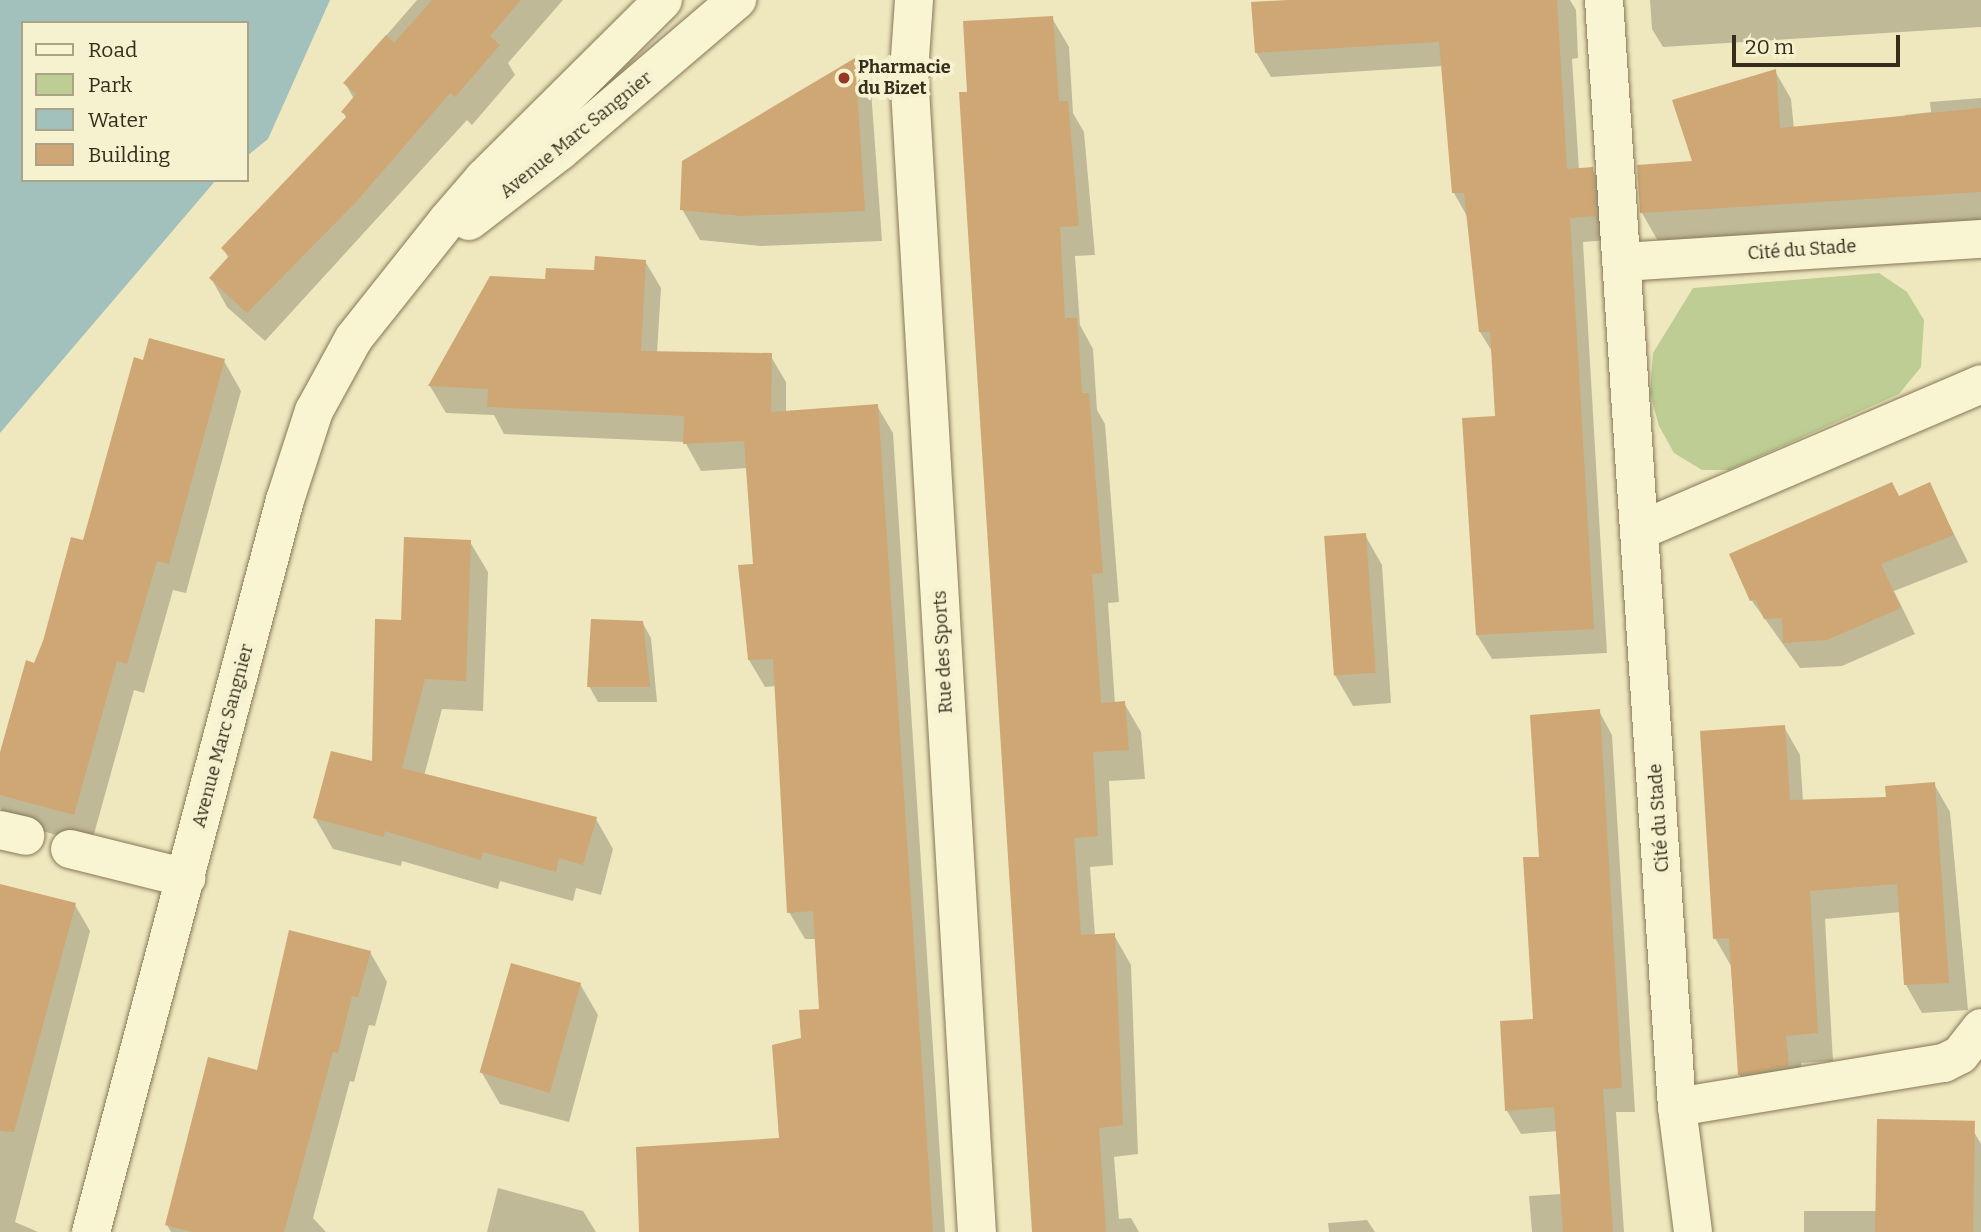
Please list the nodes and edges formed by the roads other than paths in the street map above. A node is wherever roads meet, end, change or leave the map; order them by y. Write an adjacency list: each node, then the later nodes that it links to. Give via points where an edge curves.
1 (663, 0): 9 (street, Avenue Marc Sangnier, via 484,178)
2 (737, 0): 9 (street, Avenue Marc Sangnier, via 560,151)
3 (885, 0): 6 (street, Rue des Sports)
4 (914, 0): 6 (street, Rue des Sports)
5 (1604, 0): 8 (street, Cité du Stade)
6 (909, 72): 17 (street, Rue des Sports)
7 (1981, 239): 8 (street, Cité du Stade)
8 (1623, 262): 11 (street, Cité du Stade)
9 (411, 264): 13 (street, Avenue Marc Sangnier, via 354,338 314,411 285,500)
10 (1981, 384): 11 (street)
11 (1641, 530): 15 (street, Cité du Stade)
12 (70, 849): 13 (street)
13 (186, 878): 16 (street, Avenue Marc Sangnier)
14 (1981, 1028): 15 (street, via 1960,1055 1944,1063)
15 (1677, 1107): 18 (street, Cité du Stade)
16 (91, 1232)
17 (977, 1232)
18 (1693, 1232)

